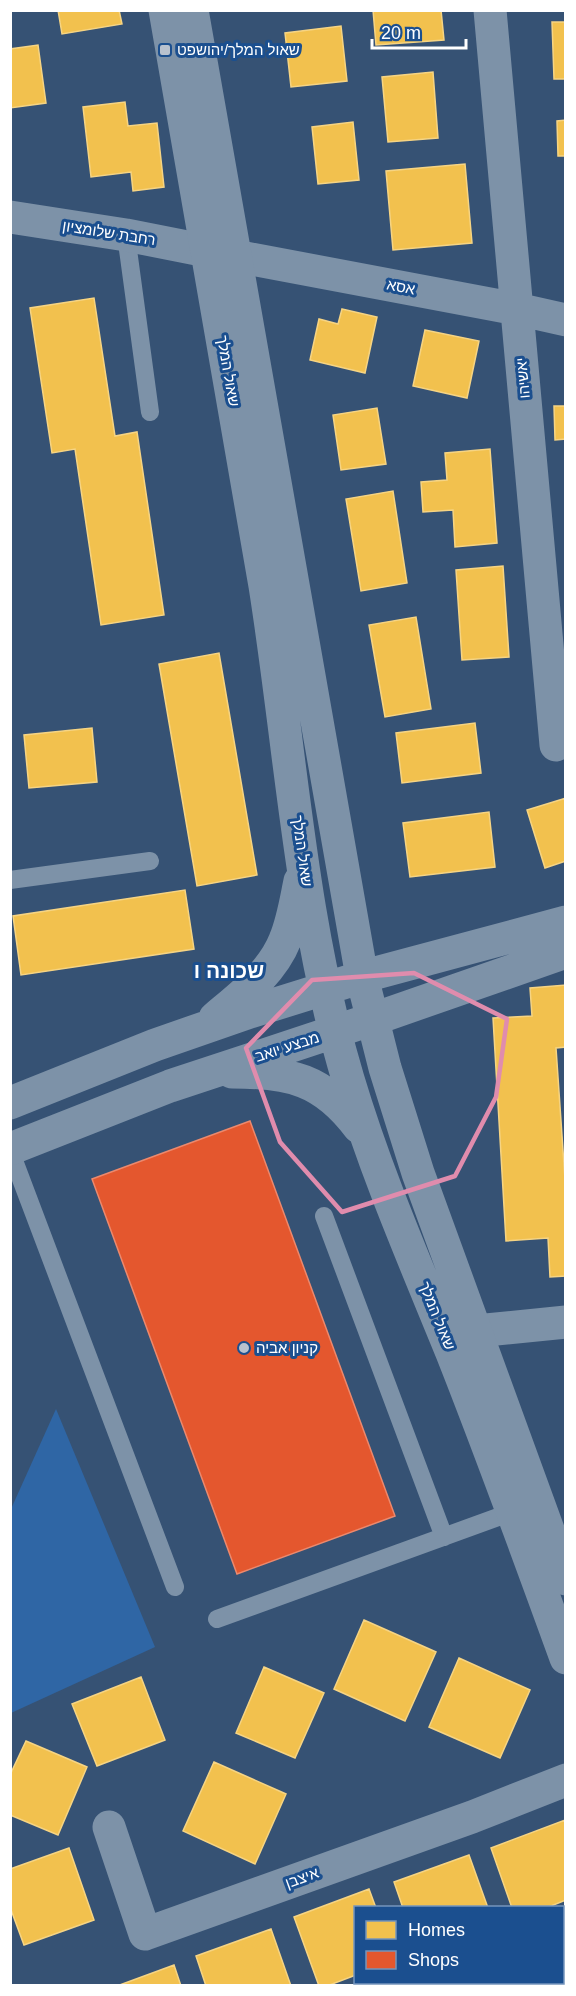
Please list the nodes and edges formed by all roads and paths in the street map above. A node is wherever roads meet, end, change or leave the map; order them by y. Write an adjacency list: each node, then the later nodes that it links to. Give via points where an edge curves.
1 (165, 10): 6 (street, שאול המלך)
2 (192, 10): 6 (street, שאול המלך)
3 (490, 10): 7 (street, יאשיהו)
4 (10, 218): 5 (street, רחבת שלומציון)
5 (126, 235): 6 (street, רחבת שלומציון); 9 (lane)
6 (221, 253): 7 (street, אסא); 11 (street, שאול המלך); 16 (street, שאול המלך)
7 (517, 309): 8 (street, אסא); 10 (street, יאשיהו)
8 (566, 320)
9 (150, 411)
10 (556, 746)
11 (302, 856): 17 (street, שאול המלך); 19 (street, via 294,911 273,962 242,996)
12 (150, 861): 13 (lane)
13 (10, 880)
14 (566, 922): 16 (street)
15 (566, 952): 18 (street, מבצע יואב)
16 (362, 976): 17 (street); 18 (street, שאול המלך)
17 (325, 989): 19 (street); 20 (street, שאול המלך)
18 (373, 1020): 20 (street, מבצע יואב); 27 (street, שאול המלך, via 418,1173)
19 (202, 1029): 22 (street)
20 (336, 1031): 21 (street, מבצע יואב); 23 (street, שאול המלך)
21 (212, 1072): 23 (street, via 268,1072 300,1079 322,1090 347,1112); 24 (street, מבצע יואב)
22 (10, 1102)
23 (369, 1140): 28 (street, שאול המלך)
24 (10, 1150): 31 (lane)
25 (324, 1216): 29 (lane)
26 (566, 1322): 27 (street)
27 (476, 1331): 30 (street, שאול המלך)
28 (512, 1512): 29 (lane); 33 (street, שאול המלך)
29 (444, 1537): 32 (lane)
30 (566, 1579)
31 (175, 1587)
32 (217, 1619)
33 (566, 1659)
34 (566, 1780): 35 (street, איצבן, via 144,1934)
35 (109, 1827)

